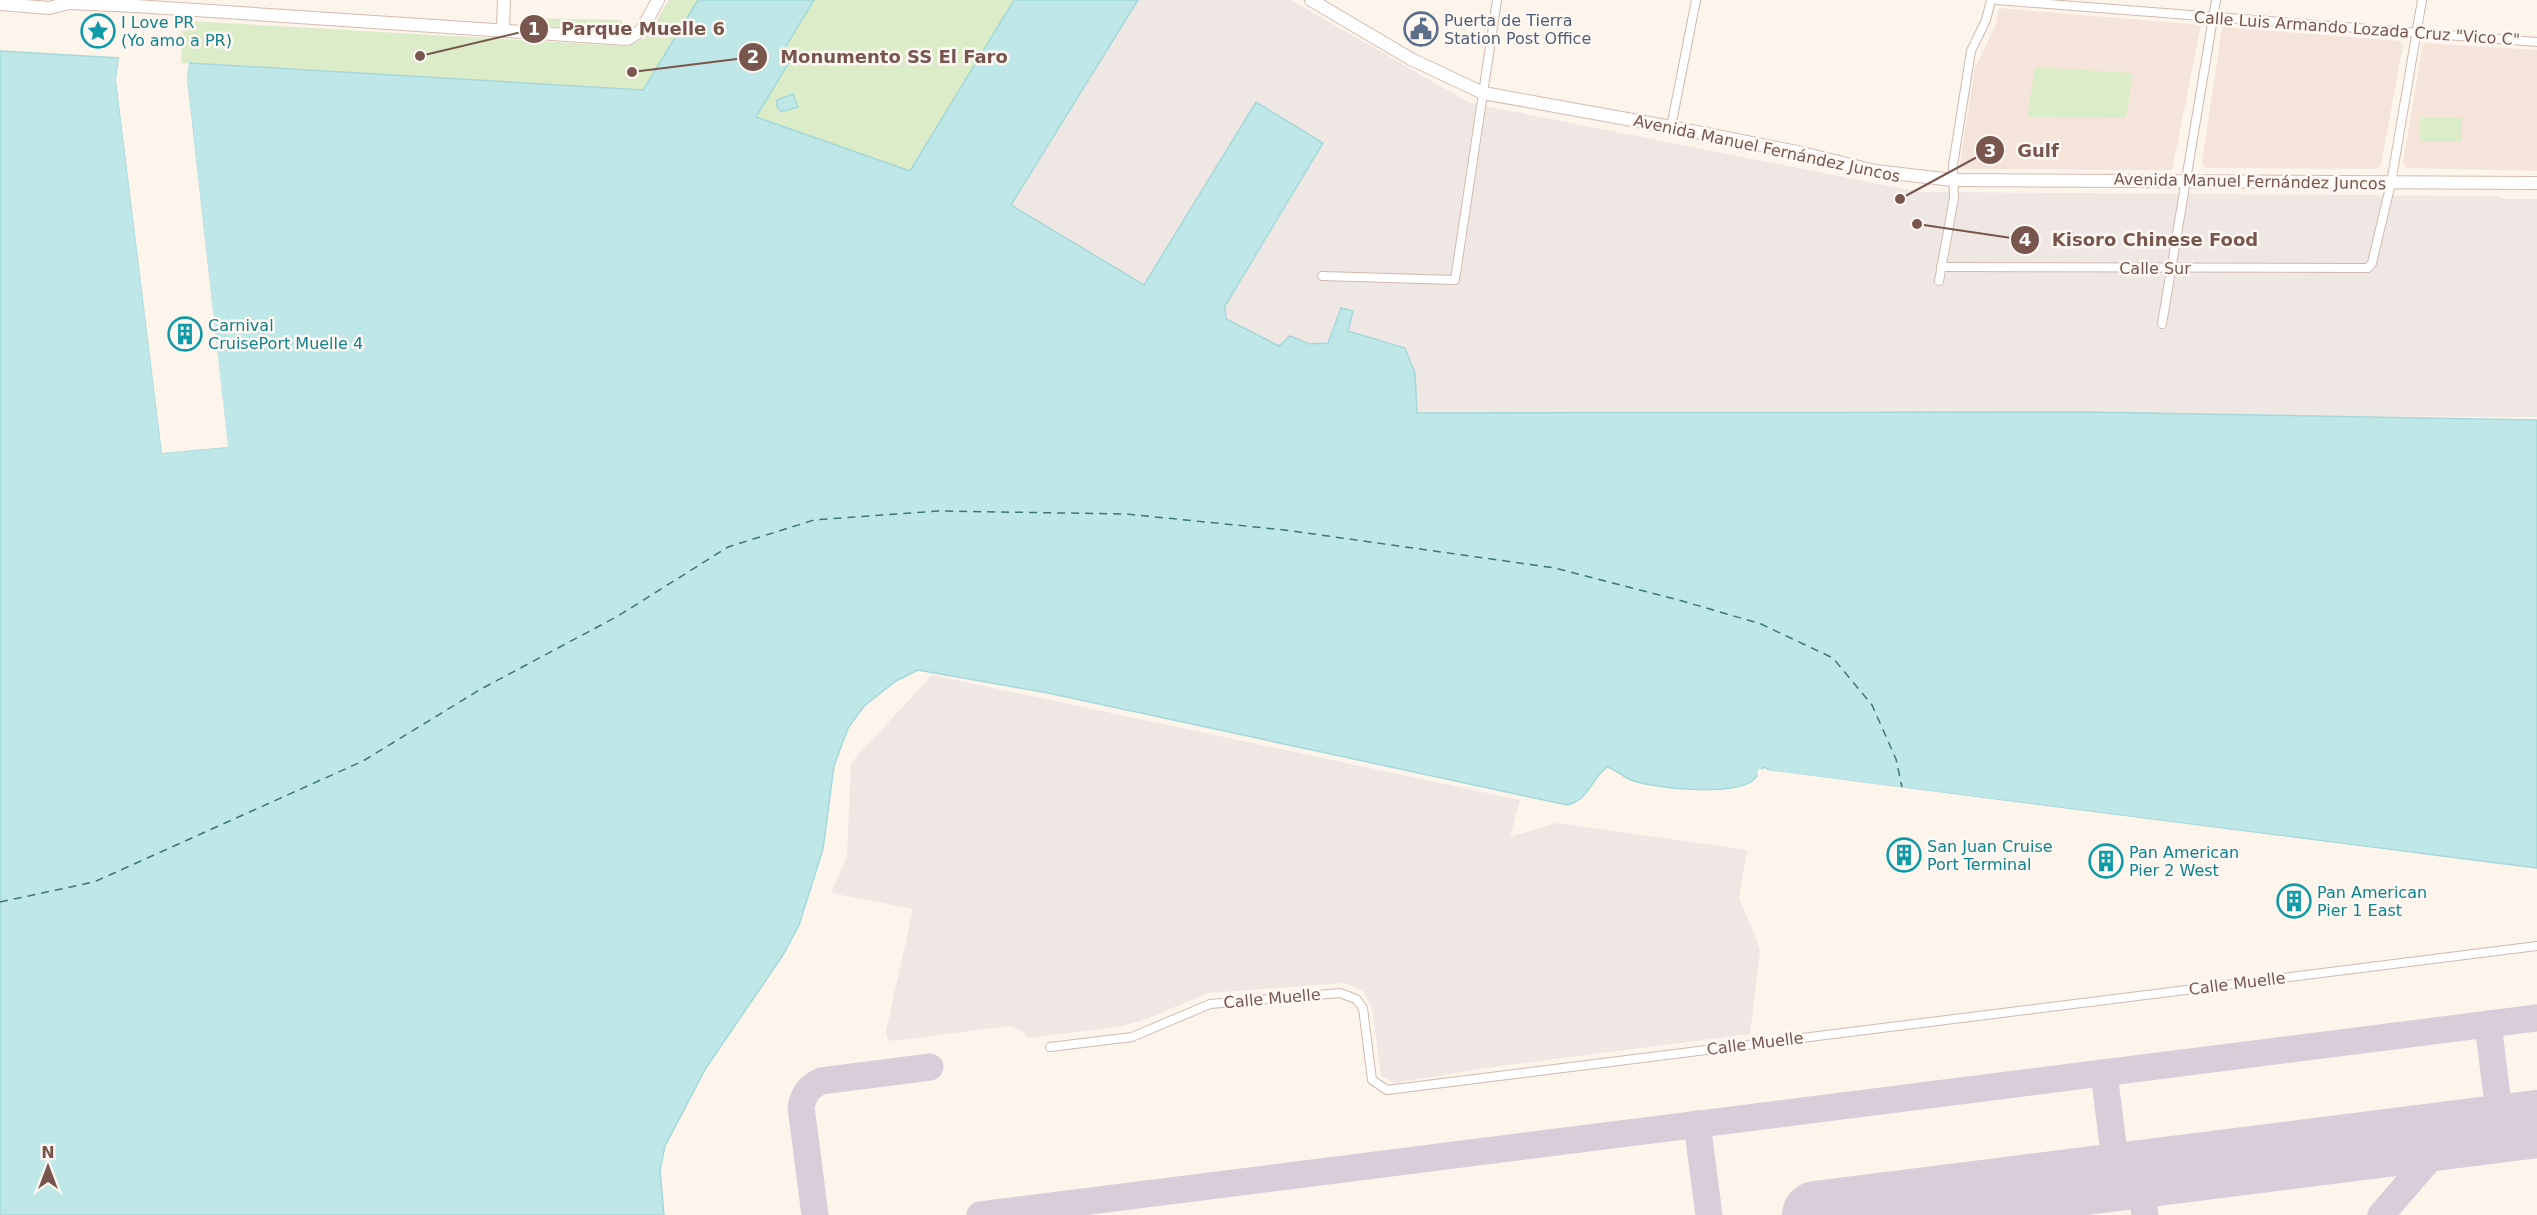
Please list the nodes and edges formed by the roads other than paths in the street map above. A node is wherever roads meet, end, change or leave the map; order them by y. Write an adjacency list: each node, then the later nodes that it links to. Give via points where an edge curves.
1 (504, 0): 13 (main road)
2 (658, 0): 13 (main road, via 641,31 627,39 518,33)
3 (1311, 0): 16 (main road, Avenida Manuel Fernández Juncos, via 1411,59)
4 (1497, 0): 16 (street)
5 (1696, 0): 17 (street)
6 (1991, 0): 18 (street, via 1971,51)
7 (1997, 0): 12 (street, Calle Luis Armando Lozada Cruz "Vico C")
8 (2216, 0): 12 (street)
9 (2422, 0): 14 (street)
10 (65, 2): 11 (main road, via 49,8); 13 (main road)
11 (7, 3)
12 (2213, 18): 14 (street, Calle Luis Armando Lozada Cruz "Vico C"); 19 (street)
13 (502, 28)
14 (2416, 33): 15 (street, Calle Luis Armando Lozada Cruz "Vico C"); 20 (street)
15 (2537, 42)
16 (1483, 93): 17 (main road, Avenida Manuel Fernández Juncos); 24 (street, via 1455,280)
17 (1671, 127): 18 (main road, Avenida Manuel Fernández Juncos, via 1875,171)
18 (1953, 180): 19 (main road, Avenida Manuel Fernández Juncos); 22 (street, via 1954,198)
19 (2186, 180): 20 (main road, Avenida Manuel Fernández Juncos); 23 (street)
20 (2391, 183): 21 (main road, Avenida Manuel Fernández Juncos); 23 (street, Calle Sur, via 2368,268)
21 (2537, 183)
22 (1941, 267): 23 (street, Calle Sur); 25 (street)
23 (2170, 268): 26 (street)
24 (1322, 276)
25 (1939, 281)
26 (2162, 324)
27 (2537, 946): 28 (street, Calle Muelle, via 1387,1090 1372,1080 1363,1008 1356,999 1340,993 1210,1004 1132,1037)
28 (1050, 1047)

